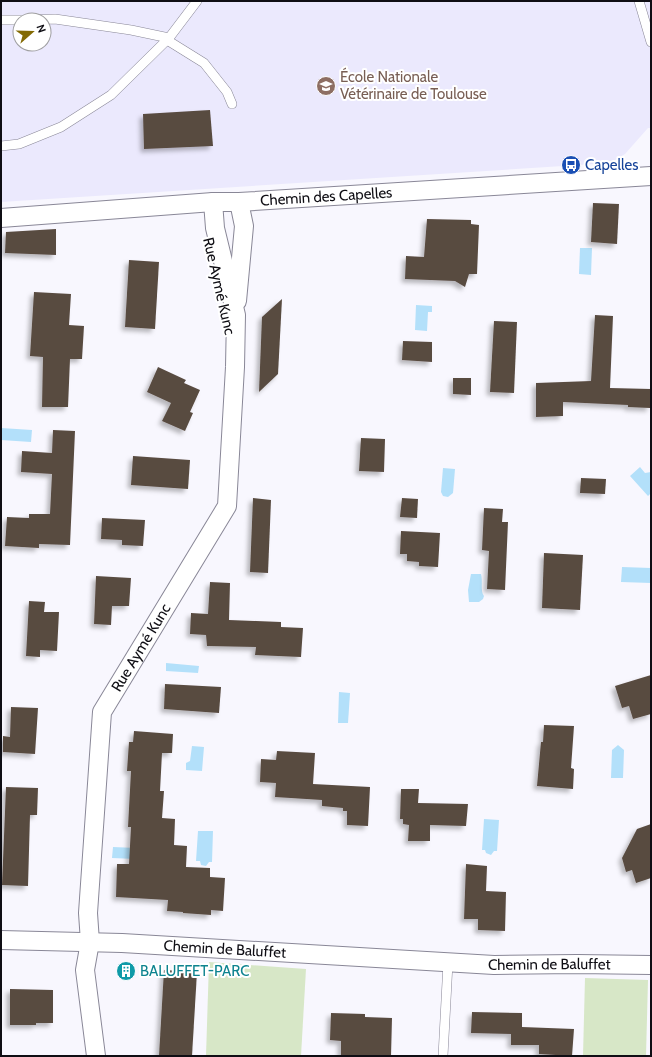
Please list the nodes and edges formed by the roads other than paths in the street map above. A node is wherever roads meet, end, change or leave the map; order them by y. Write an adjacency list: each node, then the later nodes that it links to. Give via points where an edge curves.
1 (197, 1): 6 (lane)
2 (639, 1): 7 (lane)
3 (52, 19): 6 (lane)
4 (1, 20): 5 (lane)
5 (12, 20)
6 (169, 38): 8 (lane, via 167,40 204,63 227,92); 9 (lane, via 111,95 61,127 19,144)
7 (651, 42)
8 (232, 104)
9 (1, 146)
10 (651, 176): 12 (street, Chemin des Capelles)
11 (213, 202): 12 (street, Chemin des Capelles); 13 (street, Chemin des Capelles); 14 (street, Rue Aymé Kunc, via 215,228); 15 (street, Rue Aymé Kunc, via 206,232 231,328)
12 (239, 202): 14 (street, Rue Aymé Kunc, via 244,226)
13 (1, 222)
14 (236, 315): 15 (street, Rue Aymé Kunc)
15 (235, 367): 17 (street, Rue Aymé Kunc, via 227,506 102,712 88,913)
16 (1, 940): 17 (street, Chemin de Baluffet)
17 (90, 942): 18 (street, Chemin de Baluffet); 20 (street, Rue Aymé Kunc, via 85,970)
18 (448, 963): 19 (street, Chemin de Baluffet); 21 (lane)
19 (651, 965)
20 (96, 1056)
21 (443, 1056)

